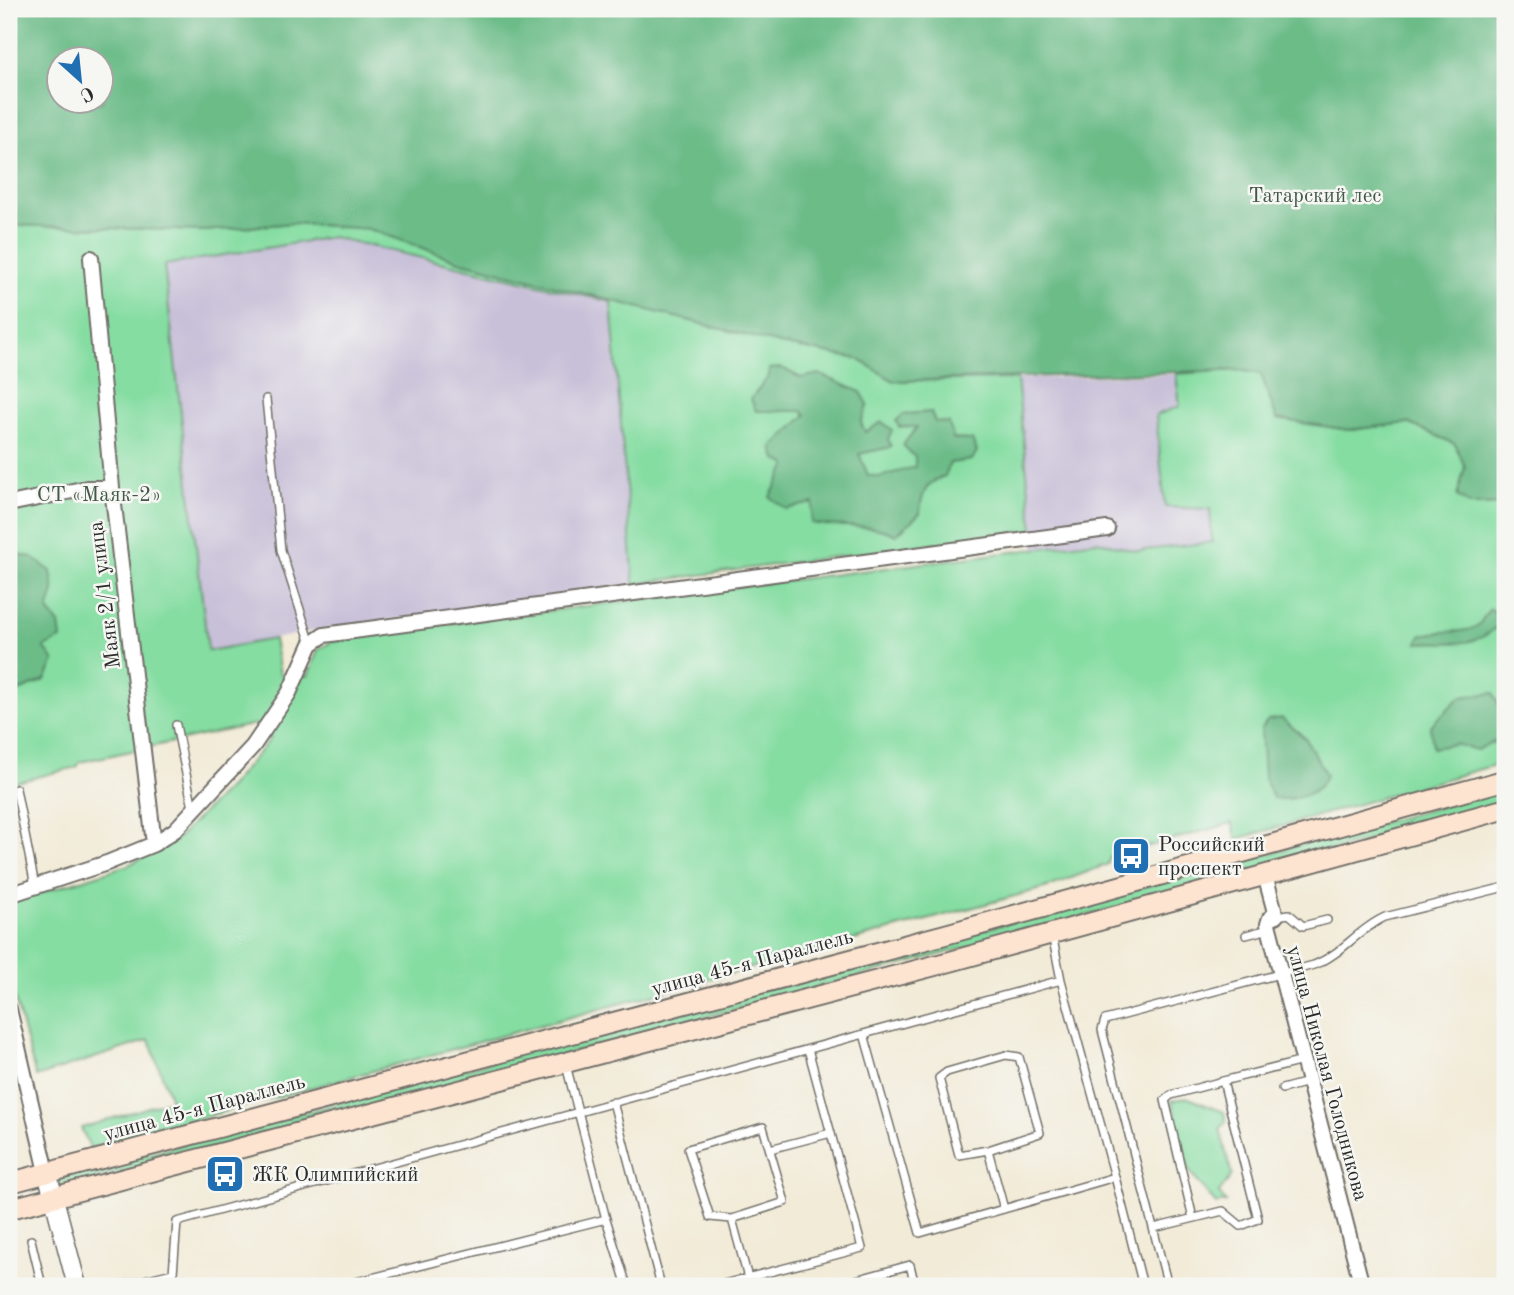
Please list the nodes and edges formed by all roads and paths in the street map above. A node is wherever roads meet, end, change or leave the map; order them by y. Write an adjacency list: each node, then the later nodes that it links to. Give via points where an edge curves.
1 (91, 258): 3 (street, Маяк 2/1 улица)
2 (266, 399): 6 (lane, via 281,550)
3 (112, 488): 4 (street, via 87,488); 12 (street, Маяк 2/1 улица)
4 (9, 503)
5 (1107, 528): 6 (street, via 324,635)
6 (311, 644): 11 (street, via 289,692 253,746)
7 (176, 725): 11 (lane)
8 (1505, 780): 36 (main road, улица 45-я Параллель, via 947,934)
9 (16, 789): 14 (lane)
10 (1505, 809): 13 (main road)
11 (194, 812): 12 (street)
12 (154, 844): 14 (street)
13 (1265, 875): 18 (street, улица Николая Голодникова); 19 (main road)
14 (35, 887): 16 (street)
15 (1505, 887): 21 (lane, via 1385,917 1357,932 1323,962)
16 (9, 895)
17 (1327, 920): 18 (lane, via 1303,926 1289,914)
18 (1273, 922): 20 (lane); 21 (street, улица Николая Голодникова)
19 (1052, 934): 22 (lane); 27 (main road)
20 (1246, 935)
21 (1281, 974): 26 (street, улица Николая Голодникова); 45 (lane, via 1110,1017 1102,1024)
22 (1061, 980): 24 (lane); 37 (lane)
23 (9, 1009): 36 (street)
24 (864, 1034): 25 (lane); 41 (lane, via 920,1233)
25 (808, 1049): 31 (lane); 33 (lane)
26 (1304, 1061): 28 (lane); 29 (street, улица Николая Голодникова)
27 (565, 1064): 32 (lane); 39 (main road)
28 (1223, 1082): 42 (lane, via 1165,1100); 42 (lane, via 1258,1219 1241,1226 1223,1211)
29 (1309, 1082): 30 (lane); 61 (street, улица Николая Голодникова)
30 (1282, 1089)
31 (613, 1102): 32 (lane); 55 (lane)
32 (578, 1112): 43 (lane); 47 (lane, via 177,1222)
33 (831, 1133): 34 (lane); 48 (lane, via 862,1248)
34 (770, 1149): 44 (lane, via 785,1202); 44 (lane, via 763,1127 688,1149 710,1217)
35 (988, 1150): 35 (lane, via 960,1155 939,1078 1006,1055 1019,1057 1040,1133); 41 (lane)
36 (47, 1172): 38 (main road, улица 45-я Параллель); 39 (street)
37 (1115, 1177): 41 (lane); 59 (lane)
38 (9, 1183)
39 (56, 1198): 40 (main road); 50 (street)
40 (9, 1209)
41 (1004, 1209)
42 (1193, 1218): 45 (lane)
43 (606, 1219): 53 (lane); 54 (lane)
44 (732, 1219): 48 (lane)
45 (1154, 1228): 60 (lane)
46 (32, 1240): 49 (lane)
47 (173, 1273): 51 (lane); 52 (lane)
48 (748, 1278): 56 (lane)
49 (42, 1286)
50 (77, 1286)
51 (119, 1286)
52 (176, 1286)
53 (340, 1286)
54 (627, 1286)
55 (661, 1286)
56 (716, 1286)
57 (835, 1286): 58 (lane, via 910,1265)
58 (915, 1286)
59 (1143, 1286)
60 (1168, 1286)
61 (1362, 1286)

